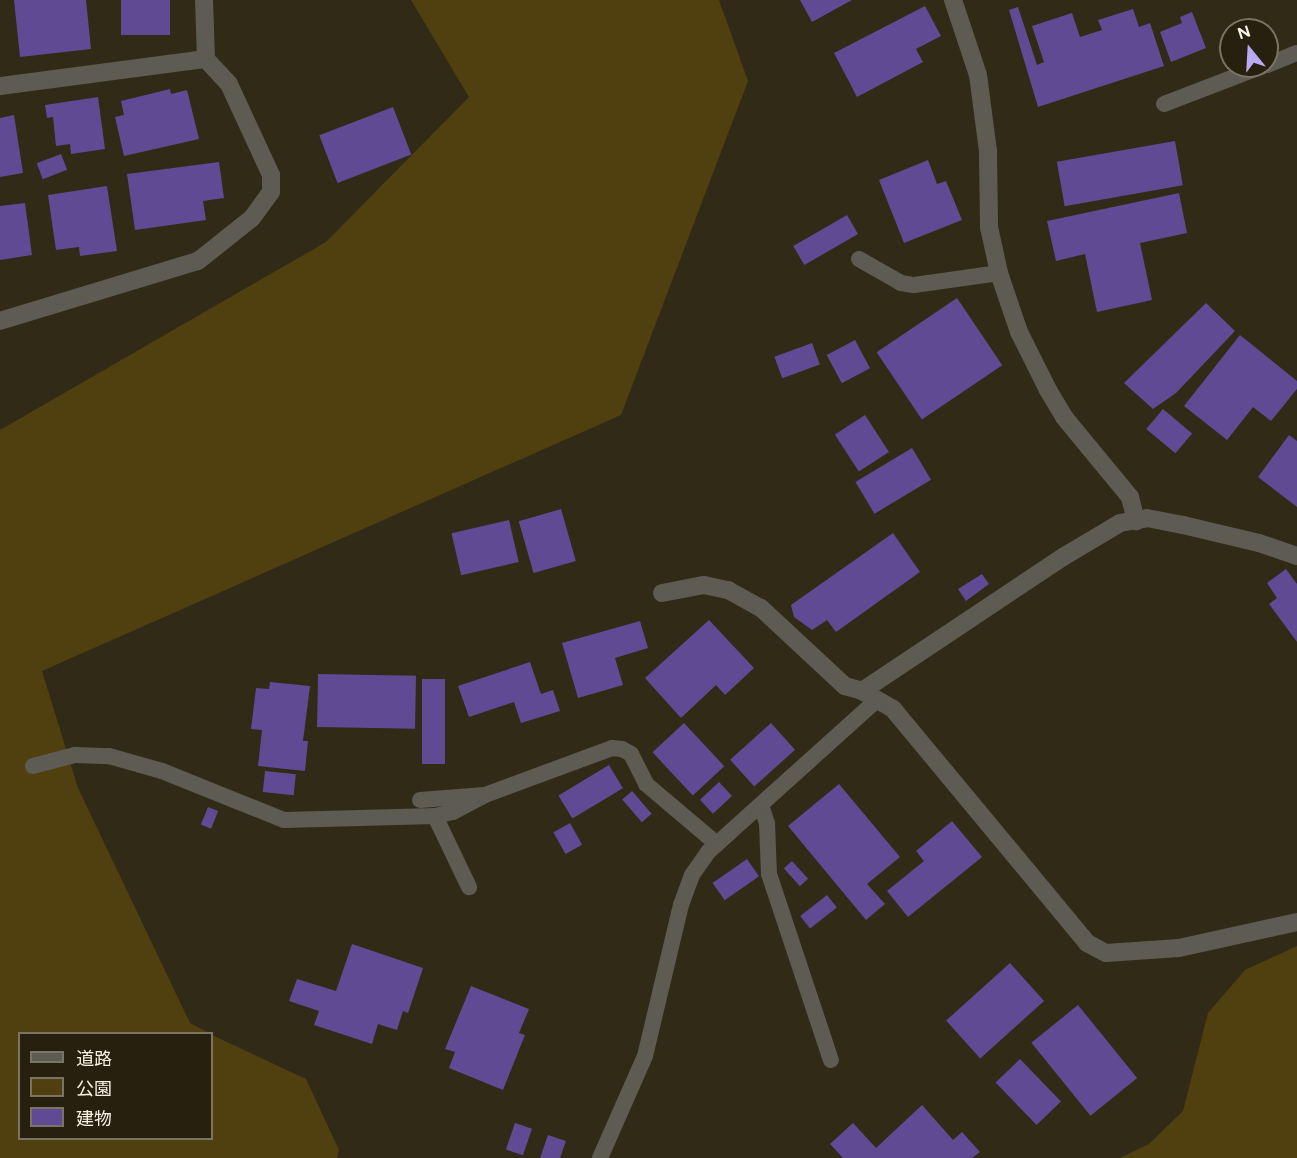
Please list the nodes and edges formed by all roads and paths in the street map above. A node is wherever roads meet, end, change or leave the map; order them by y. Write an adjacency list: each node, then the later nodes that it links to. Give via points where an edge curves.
1 (204, 0): 4 (street)
2 (953, 0): 10 (street, via 978,75 988,151 989,227)
3 (1297, 53): 5 (lane)
4 (206, 59): 7 (street); 11 (street, via 229,84 271,174 271,192 252,218 198,261)
5 (1279, 60)
6 (1231, 78): 8 (lane)
7 (0, 86)
8 (1164, 104)
9 (859, 260): 10 (lane, via 901,283 914,285)
10 (999, 273): 12 (street, via 1019,332 1048,390 1064,417 1130,496)
11 (0, 321)
12 (1136, 520): 13 (street, via 1147,518 1183,525); 15 (street, via 1120,524 1063,558)
13 (1297, 556)
14 (662, 593): 15 (street, via 704,585 728,590 761,608 845,686)
15 (870, 695): 19 (lane); 23 (street, via 893,709 1088,943 1106,953 1179,948)
16 (33, 766): 20 (lane, via 75,755 109,756 162,771 284,820)
17 (485, 795): 18 (lane); 20 (lane, via 453,812); 21 (lane, via 612,748 622,749 631,754 646,784)
18 (420, 800)
19 (761, 805): 21 (lane); 24 (lane, via 767,823 769,874)
20 (435, 816): 22 (lane)
21 (717, 844): 25 (lane, via 688,885 645,1056)
22 (469, 887)
23 (1297, 922)
24 (831, 1060)
25 (600, 1158)

